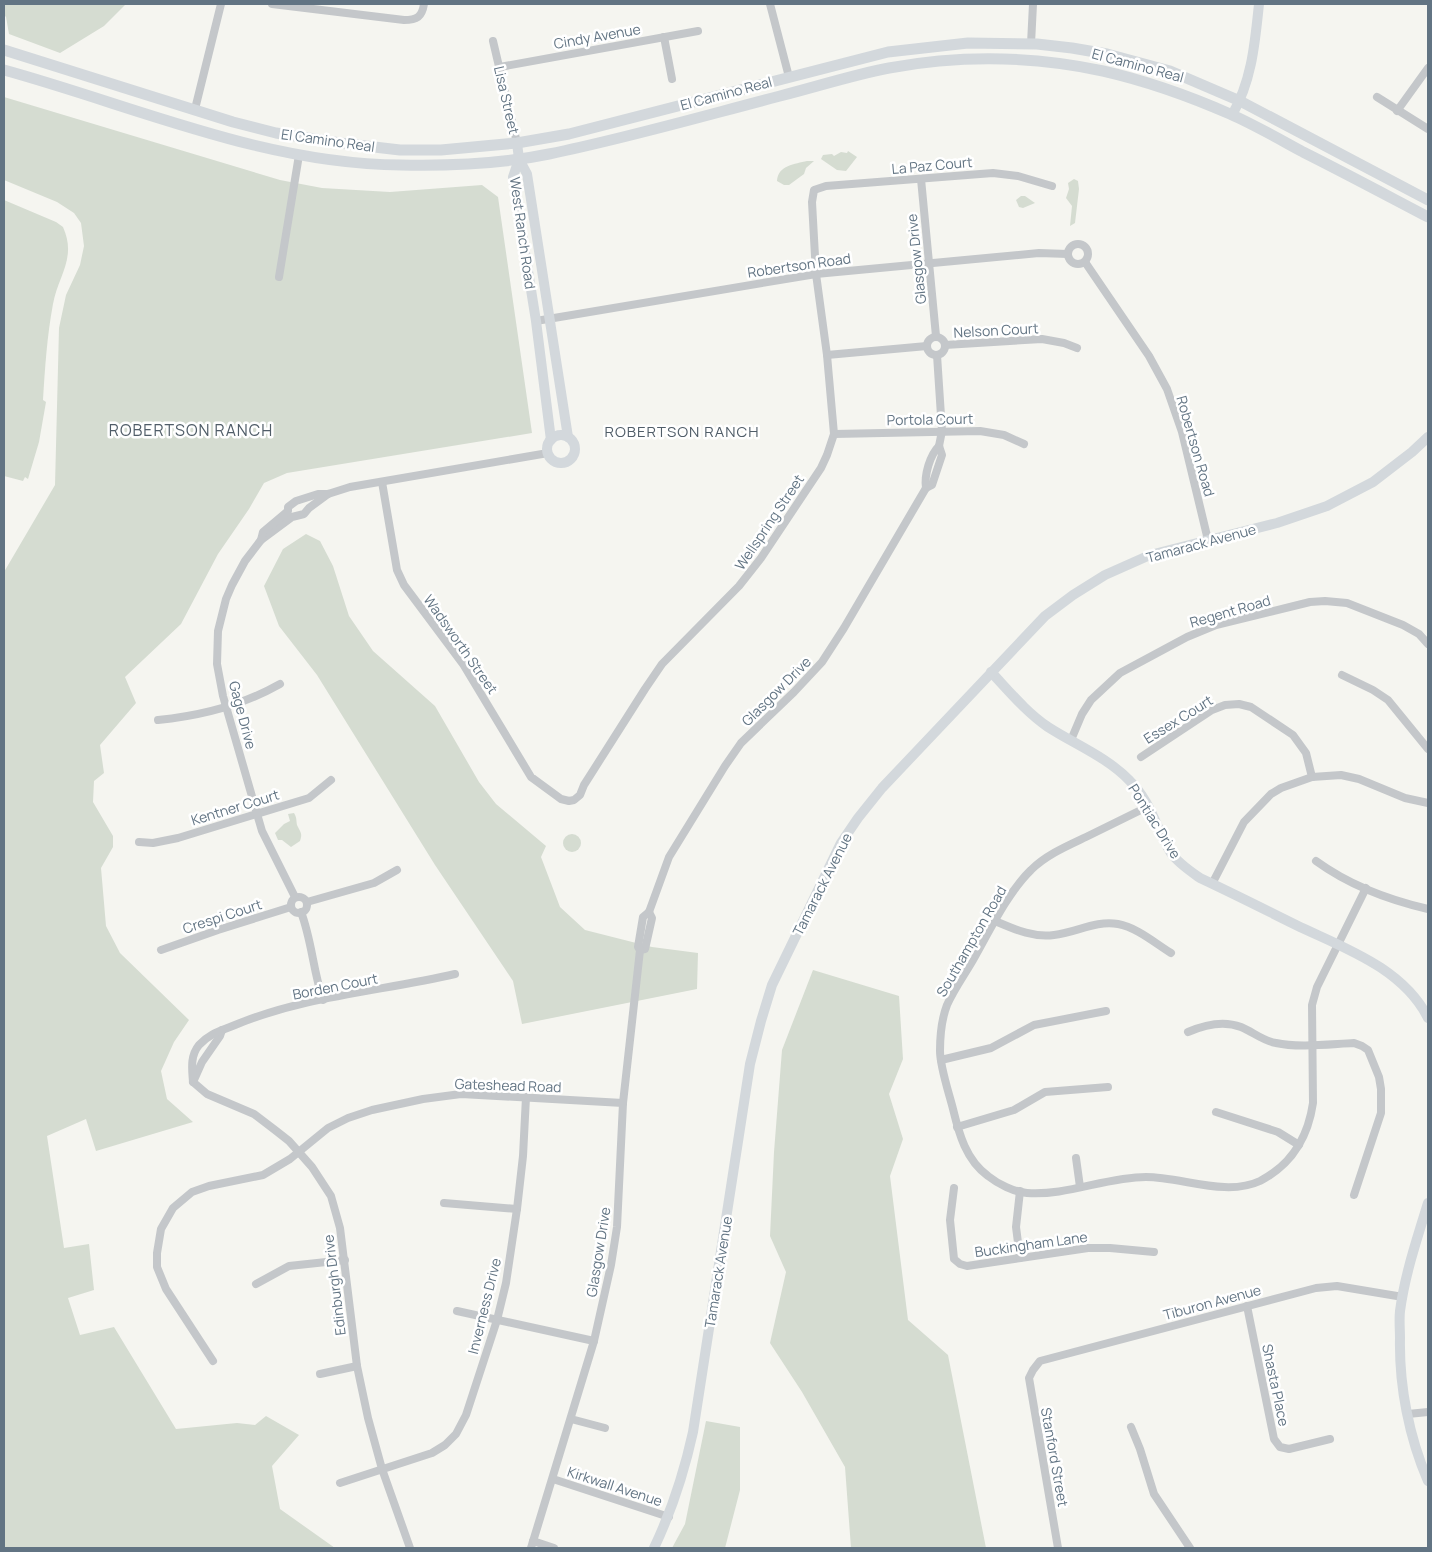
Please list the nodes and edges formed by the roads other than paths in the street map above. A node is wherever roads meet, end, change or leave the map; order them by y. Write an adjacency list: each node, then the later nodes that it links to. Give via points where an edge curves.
1 (220, 4): 19 (street)
2 (272, 4): 6 (street, via 404,20 415,20)
3 (770, 4): 15 (street)
4 (1033, 4): 10 (street)
5 (1260, 4): 18 (main road, via 1253,56)
6 (424, 5)
7 (698, 31): 8 (street, Cindy Avenue)
8 (664, 37): 12 (street, Cindy Avenue); 16 (street)
9 (493, 41): 12 (street, Lisa Street)
10 (1031, 44): 15 (main road, El Camino Real, via 968,43 924,47 888,52); 18 (main road, El Camino Real, via 1072,48 1170,70)
11 (4, 50): 19 (main road, El Camino Real)
12 (500, 66): 23 (street, Lisa Street)
13 (1428, 68): 20 (street)
14 (4, 70): 24 (main road, El Camino Real, via 228,139)
15 (789, 77): 23 (main road, El Camino Real, via 569,134)
16 (672, 79)
17 (1377, 97): 20 (street)
18 (1240, 101): 21 (main road); 29 (main road, El Camino Real)
19 (195, 110): 23 (main road, El Camino Real, via 276,133 400,150)
20 (1397, 111): 22 (street)
21 (1232, 115): 25 (main road, El Camino Real, via 1164,88 1102,71 1035,60 969,59 886,68 598,143); 30 (main road, El Camino Real)
22 (1428, 130)
23 (517, 143): 25 (main road, Lisa Street)
24 (300, 155): 25 (main road, El Camino Real, via 399,166); 35 (street)
25 (519, 159): 36 (main road, West Ranch Road, via 527,174); 37 (main road, West Ranch Road, via 513,177)
26 (920, 179): 27 (street, La Paz Court, via 993,173); 28 (street, La Paz Court, via 826,186); 32 (street, Glasgow Drive)
27 (1052, 186)
28 (814, 190): 34 (street, Wellspring Street)
29 (1428, 200)
30 (1428, 217)
31 (1068, 254): 32 (street, Robertson Road, via 1039,253); 33 (street, via 1075,263); 33 (street, via 1074,244 1084,245 1089,253)
32 (930, 262): 34 (street, Robertson Road); 38 (street, Glasgow Drive)
33 (1085, 262): 58 (street, Robertson Road, via 1149,356 1167,389 1182,432)
34 (816, 274): 36 (street, Robertson Road); 42 (street, Wellspring Street)
35 (279, 276)
36 (550, 318): 37 (street, Robertson Road); 46 (main road, West Ranch Road)
37 (536, 321): 48 (main road, West Ranch Road)
38 (936, 336): 39 (street); 40 (street, via 929,340)
39 (945, 345): 41 (street, Nelson Court, via 1042,339); 43 (street, via 943,352)
40 (927, 346): 42 (street); 43 (street, via 929,352)
41 (1077, 348)
42 (827, 355): 45 (street, Wellspring Street)
43 (937, 355): 44 (street, Glasgow Drive)
44 (942, 431): 45 (street, Portola Court); 49 (street, Portola Court, via 980,431 1004,435); 50 (street, Glasgow Drive)
45 (834, 434): 70 (street, Wellspring Street, via 820,468 761,558 740,586 662,664 580,795 574,800)
46 (568, 437): 48 (main road, via 559,436); 51 (main road, via 575,448 570,460 557,462)
47 (1428, 437): 58 (main road, Tamarack Avenue, via 1372,482 1327,506 1277,523)
48 (551, 440): 51 (main road)
49 (1024, 444)
50 (939, 446): 52 (street, Glasgow Drive); 53 (street, Glasgow Drive, via 942,455)
51 (548, 452): 54 (street, Gage Drive)
52 (929, 467): 53 (street); 55 (street, Glasgow Drive)
53 (937, 470): 55 (street, Glasgow Drive, via 932,485)
54 (382, 482): 56 (street, Gage Drive); 70 (street, Wadsworth Street, via 397,570 404,585 463,664 531,777)
55 (926, 488): 101 (street, Glasgow Drive, via 822,662 741,743 669,857 649,912 652,918 645,949 640,950)
56 (328, 494): 57 (street, Gage Drive, via 304,514); 57 (street, Gage Drive, via 296,501 288,507)
57 (290, 514): 63 (street, Gage Drive, via 261,540 245,561 226,599 218,631 217,664)
58 (1208, 540): 60 (main road, Tamarack Avenue, via 1150,555 1105,575 1045,616)
59 (1428, 644): 65 (street, Regent Road, via 1419,634 1403,625 1347,603 1325,601 1216,625 1120,673 1091,700)
60 (991, 672): 65 (main road, Pontiac Drive, via 1024,708); 137 (main road, Tamarack Avenue, via 858,818 841,843 772,985 750,1064 693,1432)
61 (1342, 675): 66 (street, via 1388,700)
62 (280, 684): 63 (street, via 257,697)
63 (227, 707): 64 (street); 73 (street, Gage Drive)
64 (158, 720)
65 (1071, 740): 72 (main road, Pontiac Drive, via 1111,763 1139,791)
66 (1428, 749)
67 (1141, 757): 68 (street, Essex Court, via 1212,710 1239,704 1251,707 1293,735 1306,753)
68 (1312, 777): 71 (street, via 1341,775 1359,779); 77 (street, via 1271,794 1244,822)
69 (331, 780): 73 (street, Kentner Court, via 309,798)
70 (561, 800)
71 (1428, 804)
72 (1147, 807): 77 (main road, Pontiac Drive, via 1172,855 1190,872); 84 (street, Southampton Road, via 1057,851 1032,868)
73 (258, 813): 74 (street, Kentner Court, via 178,838); 79 (street, Gage Drive, via 267,841)
74 (139, 842)
75 (1316, 861): 78 (street)
76 (398, 870): 80 (street, via 374,883)
77 (1212, 884): 85 (main road, Pontiac Drive)
78 (1366, 888): 82 (street, via 1385,897); 85 (street, Southampton Road)
79 (295, 897): 80 (street); 81 (street)
80 (307, 902): 83 (street, via 307,907)
81 (291, 907): 83 (street); 86 (street, Crespi Court)
82 (1428, 908)
83 (301, 912): 89 (street)
84 (995, 921): 87 (street, via 1034,935 1071,932 1095,923 1118,924 1134,930); 97 (street, Southampton Road, via 947,1006 941,1032)
85 (1337, 945): 91 (main road, Pontiac Drive, via 1376,964 1403,984); 95 (street, Southampton Road, via 1317,986 1312,1005)
86 (161, 950)
87 (1171, 954)
88 (455, 974): 89 (street, Borden Court)
89 (323, 1000): 92 (street, Borden Court, via 266,1013)
90 (1106, 1011): 97 (street, via 1034,1025 991,1048)
91 (1428, 1018)
92 (222, 1030): 94 (street, Borden Court); 96 (street)
93 (1188, 1032): 95 (street, via 1227,1023 1274,1043)
94 (204, 1042): 96 (street); 98 (street, Borden Court, via 192,1062)
95 (1312, 1044): 104 (street, Southampton Road, via 1313,1103 1311,1118); 110 (street, via 1362,1046 1368,1050 1379,1077 1381,1113)
96 (212, 1046): 98 (street)
97 (941, 1060): 103 (street, Southampton Road)
98 (193, 1082): 105 (street, Edinburgh Drive, via 207,1094 254,1114)
99 (1108, 1087): 103 (street, via 1045,1092 1014,1110)
100 (526, 1097): 101 (street, Gateshead Road); 105 (street, Gateshead Road, via 461,1094 372,1110 328,1128); 113 (street, Inverness Drive)
101 (623, 1103): 122 (street, Glasgow Drive, via 617,1228)
102 (1216, 1112): 104 (street, via 1278,1132)
103 (957, 1127): 109 (street, Southampton Road, via 971,1158 985,1174)
104 (1299, 1145): 107 (street, Southampton Road, via 1277,1170 1243,1186 1224,1187 1146,1177)
105 (298, 1151): 116 (street, Edinburgh Drive, via 331,1196); 123 (street, Gateshead Road, via 263,1175 192,1192 173,1208 160,1229 157,1267 162,1281)
106 (1076, 1158): 107 (street)
107 (1080, 1187): 109 (street, Southampton Road, via 1064,1191)
108 (954, 1188): 115 (street, Buckingham Lane, via 950,1220 954,1258 967,1266)
109 (1020, 1191): 115 (street, via 1016,1227)
110 (1354, 1195)
111 (444, 1203): 113 (street)
112 (1428, 1203): 118 (main road)
113 (517, 1209): 121 (street, Inverness Drive)
114 (1154, 1252): 115 (street, Buckingham Lane, via 1088,1248)
115 (1020, 1258)
116 (345, 1260): 117 (street, via 289,1266); 124 (street, Edinburgh Drive)
117 (256, 1284)
118 (1403, 1297): 119 (street, Tiburon Avenue, via 1337,1286 1316,1288); 128 (main road, via 1400,1358)
119 (1247, 1306): 125 (street, Tiburon Avenue, via 1040,1361); 132 (street, Shasta Place, via 1274,1439 1280,1447 1290,1449)
120 (457, 1311): 121 (street)
121 (497, 1320): 122 (street); 133 (street, Inverness Drive, via 466,1414 456,1434 432,1453)
122 (594, 1341): 129 (street, Glasgow Drive)
123 (214, 1361)
124 (357, 1366): 126 (street); 133 (street, Edinburgh Drive)
125 (1033, 1370): 142 (street, Stanford Street, via 1030,1378)
126 (320, 1374)
127 (1428, 1412): 128 (street)
128 (1408, 1414): 135 (main road)
129 (570, 1419): 131 (street); 134 (street, Glasgow Drive)
130 (1131, 1427): 143 (street, via 1154,1494)
131 (605, 1428)
132 (1330, 1439)
133 (382, 1469): 136 (street, Inverness Drive); 139 (street, Edinburgh Drive)
134 (553, 1479): 137 (street, Kirkwall Avenue); 138 (street, Glasgow Drive)
135 (1428, 1481)
136 (340, 1483)
137 (669, 1517): 141 (main road, Tamarack Avenue)
138 (532, 1545): 140 (street)
139 (410, 1548)
140 (554, 1548)
141 (654, 1548)
142 (1058, 1548)
143 (1190, 1548)

